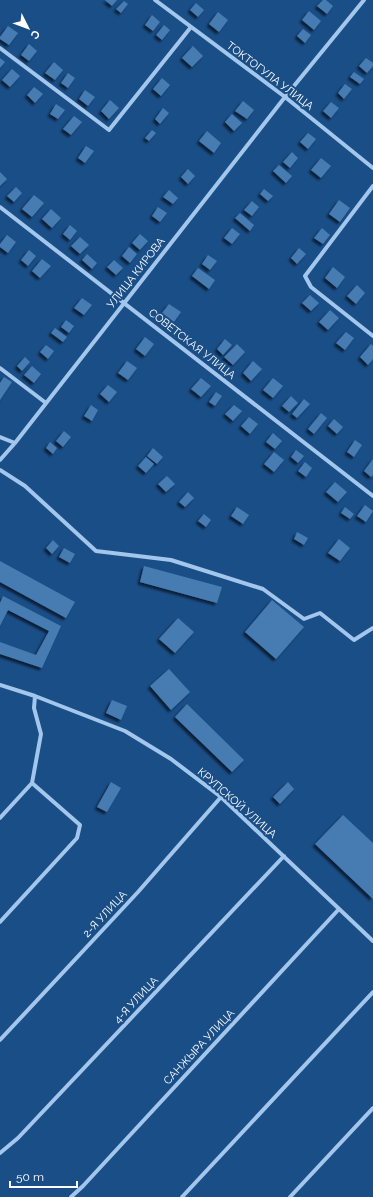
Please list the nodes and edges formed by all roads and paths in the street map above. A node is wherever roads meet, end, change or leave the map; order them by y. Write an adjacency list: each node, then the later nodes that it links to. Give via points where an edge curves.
1 (155, 0): 3 (street, ТОКТОГУЛА УЛИЦА)
2 (364, 0): 5 (street, УЛИЦА КИРОВА)
3 (192, 27): 4 (street, via 109,130); 5 (street, ТОКТОГУЛА УЛИЦА)
4 (0, 48)
5 (285, 97): 6 (street, ТОКТОГУЛА УЛИЦА); 9 (street, УЛИЦА КИРОВА)
6 (373, 168)
7 (373, 186): 10 (street, via 305,276 311,287)
8 (0, 207): 9 (street, СОВЕТСКАЯ УЛИЦА)
9 (124, 303): 12 (street, УЛИЦА КИРОВА); 17 (street, СОВЕТСКАЯ УЛИЦА)
10 (373, 336)
11 (0, 368): 12 (street)
12 (46, 403): 14 (street, УЛИЦА КИРОВА)
13 (0, 437): 14 (street)
14 (15, 443): 15 (street, УЛИЦА КИРОВА)
15 (0, 460)
16 (0, 470): 18 (street, via 25,486 96,551 171,560 263,589 304,619 320,613 354,640)
17 (373, 496)
18 (373, 628)
19 (0, 685): 20 (street, КРУПСКОЙ УЛИЦА)
20 (34, 696): 21 (street, via 34,708 41,734); 22 (street, КРУПСКОЙ УЛИЦА, via 125,732 171,759)
21 (32, 782): 23 (street); 26 (street, via 80,825 77,838)
22 (221, 797): 24 (street, КРУПСКОЙ УЛИЦА); 29 (street, 2-Я УЛИЦА, via 138,892)
23 (0, 818)
24 (284, 856): 25 (street, КРУПСКОЙ УЛИЦА); 31 (street, 4-Я УЛИЦА, via 24,1132)
25 (339, 909): 27 (street, КРУПСКОЙ УЛИЦА); 32 (street, САНЖЫРА УЛИЦА)
26 (0, 922)
27 (373, 941)
28 (373, 992): 33 (street)
29 (0, 1040)
30 (373, 1108): 34 (street)
31 (0, 1153)
32 (71, 1197)
33 (182, 1197)
34 (290, 1197)

